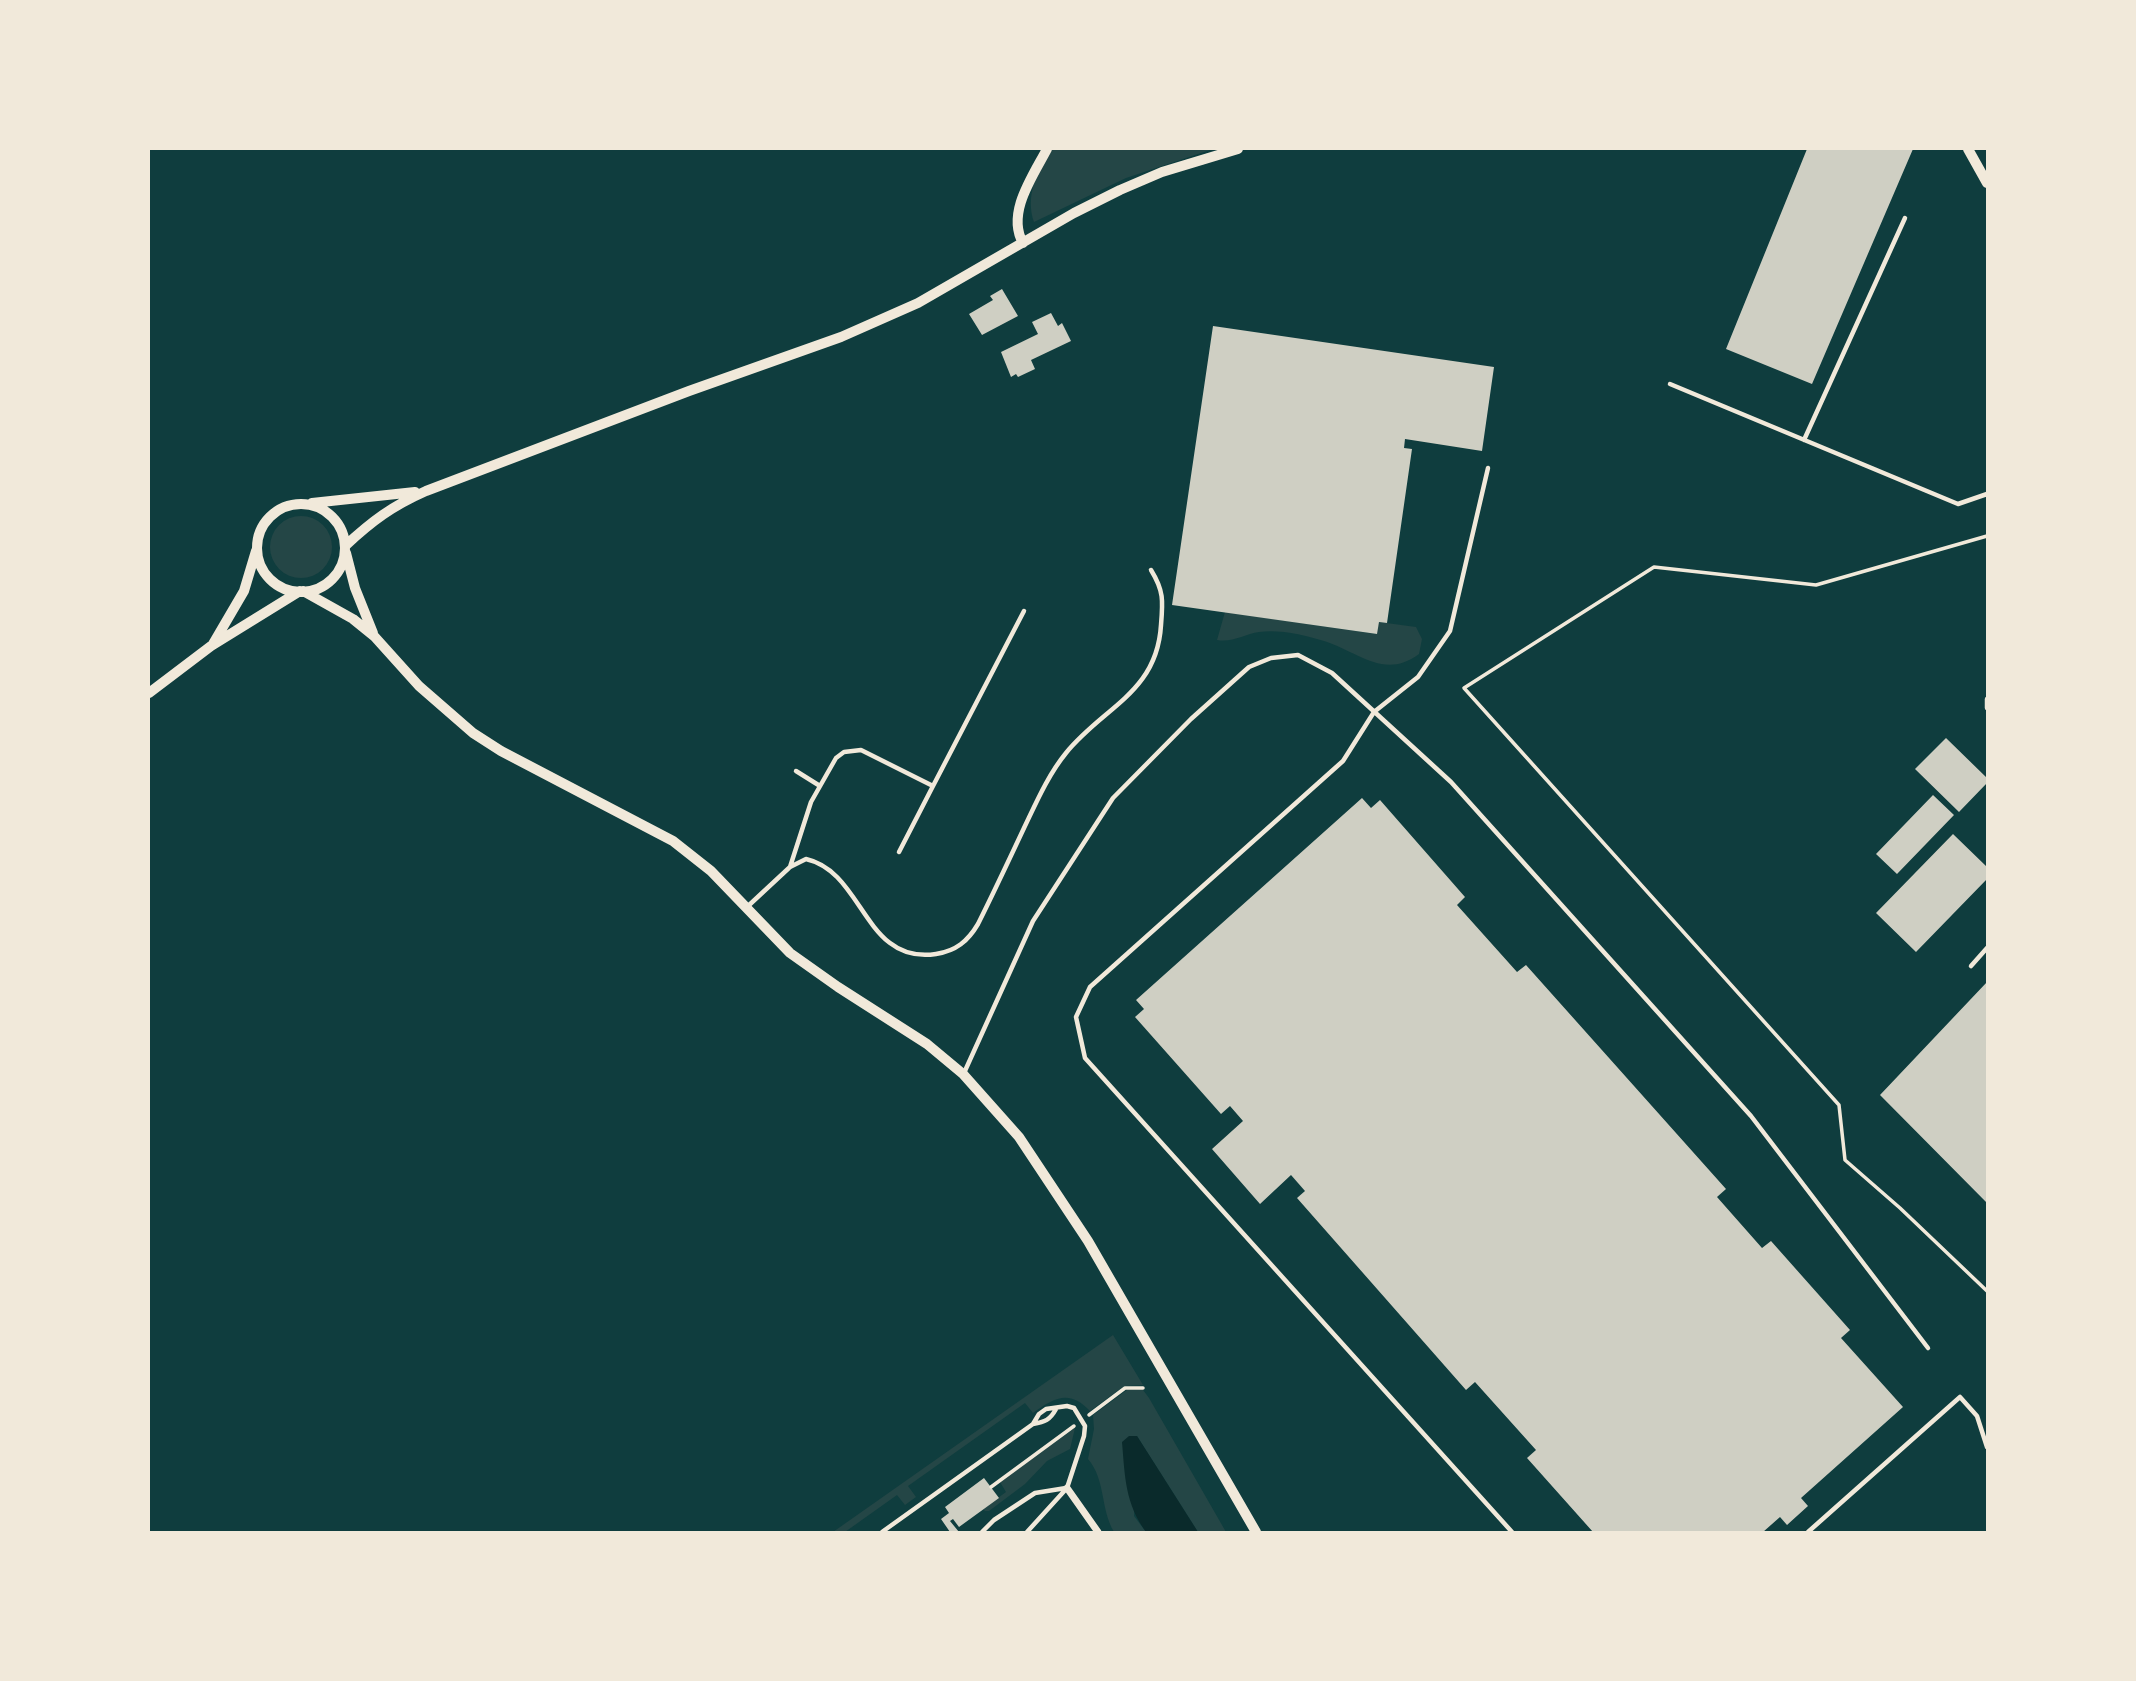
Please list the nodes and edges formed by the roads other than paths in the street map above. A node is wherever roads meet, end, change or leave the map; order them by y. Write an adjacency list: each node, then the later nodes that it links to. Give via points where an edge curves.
1 (1047, 149): 6 (street, via 1016,218)
2 (1238, 149): 6 (street, via 1120,190)
3 (1968, 149): 4 (street)
4 (1987, 183)
5 (1905, 218): 8 (lane)
6 (1023, 243): 10 (street, via 918,303 841,337)
7 (1670, 384): 8 (lane)
8 (1804, 440): 11 (lane, via 1958,504)
9 (1488, 468): 23 (lane, via 1450,631 1418,677)
10 (426, 491): 12 (street); 14 (street, via 387,510)
11 (1987, 494)
12 (306, 504): 13 (street, via 278,510 260,533); 14 (street, via 329,513 338,523)
13 (258, 548): 16 (street, via 260,561 275,583); 19 (street, via 244,591)
14 (345, 548): 16 (street, via 343,563 327,583); 18 (street)
15 (1151, 570): 28 (lane, via 1163,601 1160,646 1152,667 1066,753 978,924 959,947 927,956 894,947 822,865 806,859)
16 (302, 591): 18 (street); 19 (street)
17 (1024, 611): 26 (lane)
18 (374, 636): 29 (street, via 419,686 472,733 673,841)
19 (211, 646): 20 (street)
20 (149, 693)
21 (1987, 699): 22 (lane)
22 (1987, 708)
23 (1374, 712): 32 (lane, via 1332,673 1298,655 1271,658 1250,667 1113,798 1033,921); 33 (lane, via 1451,782 1752,1116); 43 (lane, via 1343,761 1090,987 1076,1017 1084,1058)
24 (796, 771): 25 (lane)
25 (820, 786): 26 (lane, via 836,758 861,750); 28 (lane)
26 (933, 786): 27 (lane)
27 (899, 852)
28 (790, 867): 29 (lane)
29 (746, 907): 32 (street, via 790,953 927,1044)
30 (1987, 948): 31 (lane)
31 (1971, 966)
32 (963, 1074): 42 (street, via 1019,1138 1088,1241)
33 (1928, 1348)
34 (1056, 1409): 35 (lane, via 1045,1422); 35 (lane, via 1046,1409); 37 (lane, via 1074,1408 1083,1419 1084,1436)
35 (1033, 1424): 38 (lane)
36 (1987, 1447): 44 (lane, via 1977,1416 1959,1397)
37 (1067, 1488): 39 (lane, via 1035,1493); 40 (lane); 41 (street)
38 (882, 1532)
39 (982, 1532)
40 (1027, 1532)
41 (1098, 1532)
42 (1256, 1532)
43 (1512, 1532)
44 (1808, 1532)

